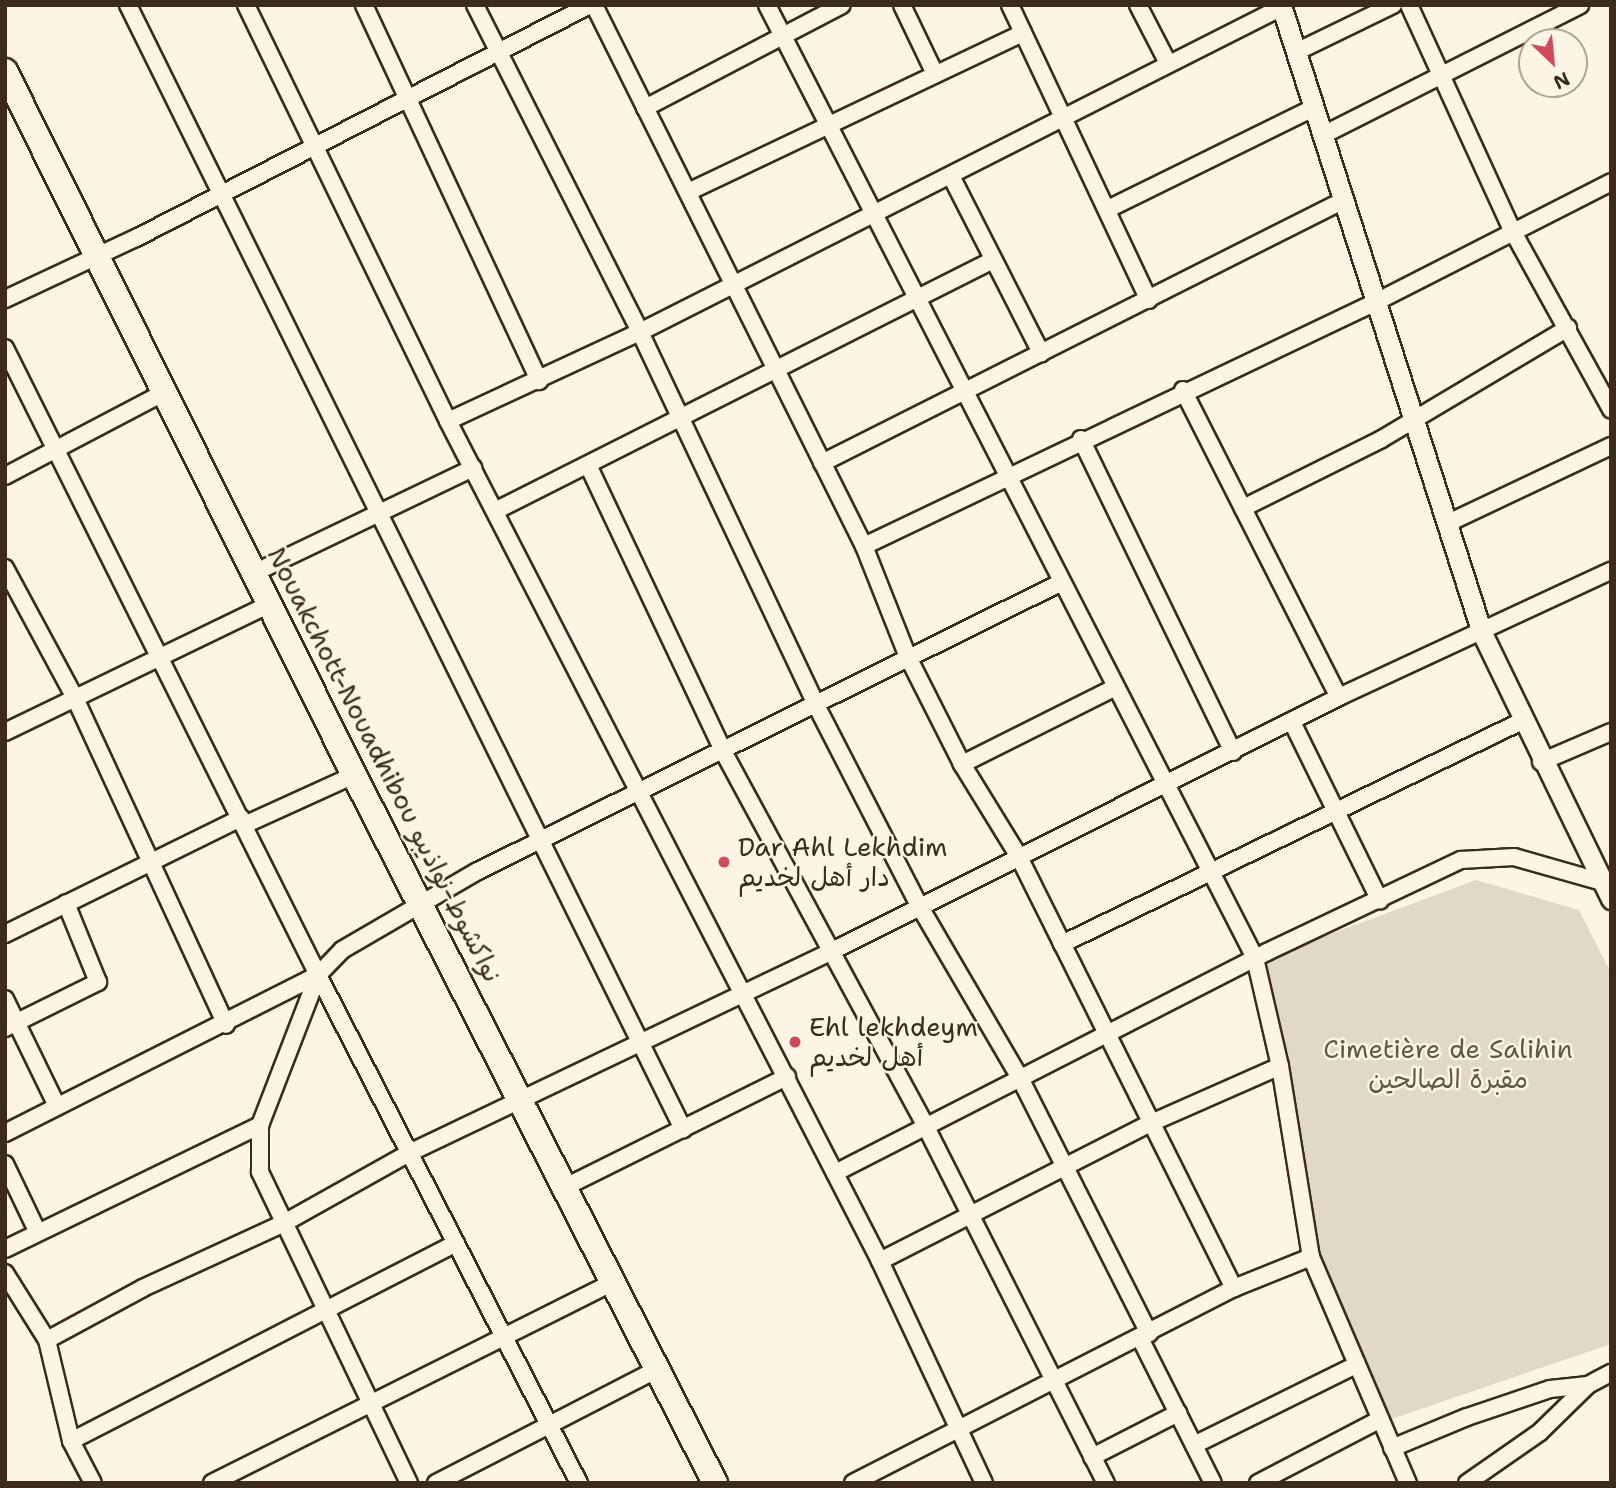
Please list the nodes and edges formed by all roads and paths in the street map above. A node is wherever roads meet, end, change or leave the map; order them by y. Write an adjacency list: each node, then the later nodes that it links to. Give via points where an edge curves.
1 (128, 5): 33 (street)
2 (246, 5): 29 (street)
3 (364, 5): 23 (street)
4 (475, 5): 17 (street)
5 (592, 5): 17 (street); 25 (street)
6 (767, 5): 16 (street)
7 (842, 5): 16 (street)
8 (902, 5): 21 (street)
9 (1010, 5): 15 (street)
10 (1139, 5): 19 (street)
11 (1393, 5): 18 (street)
12 (1409, 5): 22 (street)
13 (1580, 5): 22 (street)
14 (1281, 6): 18 (street); 19 (street)
15 (1023, 33): 21 (street); 26 (street)
16 (782, 34): 25 (street); 27 (street)
17 (498, 51): 23 (street); 46 (street)
18 (1296, 52): 24 (street)
19 (1168, 63): 26 (street)
20 (5, 71): 38 (highway, Nouakchott-Nouadhibou نواكشوط-نواذيبو)
21 (935, 74): 27 (street)
22 (1444, 74): 28 (street); 37 (street)
23 (409, 97): 29 (street); 50 (street)
24 (1315, 107): 28 (street); 35 (street)
25 (645, 108): 32 (street)
26 (1063, 117): 30 (street); 35 (street)
27 (827, 125): 32 (street); 36 (street)
28 (1325, 134): 34 (street)
29 (314, 145): 33 (street); 58 (street)
30 (951, 176): 36 (street); 39 (street)
31 (1611, 182): 37 (street)
32 (688, 192): 40 (street)
33 (223, 194): 38 (street); 69 (street)
34 (1344, 200): 43 (street); 44 (street)
35 (1108, 209): 43 (street)
36 (872, 215): 40 (street); 42 (street)
37 (1512, 230): 44 (street); 45 (street)
38 (97, 253): 41 (street); 53 (highway, Nouakchott-Nouadhibou نواكشوط-نواذيبو)
39 (993, 260): 42 (street); 48 (street)
40 (734, 285): 46 (street); 49 (street)
41 (5, 299)
42 (915, 299): 49 (street); 54 (street)
43 (1149, 300): 48 (street)
44 (1374, 303): 51 (street); 57 (street)
45 (1568, 328): 52 (street); 57 (street)
46 (640, 332): 50 (street); 56 (street)
47 (5, 348): 61 (street)
48 (1041, 353): 54 (street)
49 (776, 369): 56 (street); 62 (street)
50 (539, 381): 58 (street)
51 (1183, 390): 59 (street); 67 (street)
52 (1607, 391): 55 (street)
53 (163, 393): 61 (street); 74 (highway, Nouakchott-Nouadhibou نواكشوط-نواذيبو)
54 (963, 393): 62 (street); 66 (street)
55 (1611, 409)
56 (681, 417): 63 (street); 83 (street)
57 (1411, 418): 67 (street, via 1380,440); 70 (street)
58 (449, 421): 64 (street)
59 (1081, 439): 66 (street); 89 (street)
60 (1611, 446): 70 (street)
61 (57, 451): 65 (street); 78 (street)
62 (822, 463): 71 (street)
63 (588, 465): 68 (street); 88 (street)
64 (473, 468): 68 (street); 69 (street)
65 (5, 476)
66 (1005, 476): 71 (street); 75 (street)
67 (1243, 508): 81 (street)
68 (495, 510): 94 (street)
69 (376, 514): 74 (street); 97 (street)
70 (1446, 524): 77 (street)
71 (864, 546): 79 (street)
72 (5, 568): 82 (street)
73 (1611, 571): 77 (street)
74 (256, 572): 76 (highway, Nouakchott-Nouadhibou نواكشوط-نواذيبو)
75 (1060, 583): 79 (street); 80 (street)
76 (270, 604): 78 (street); 92 (highway, Nouakchott-Nouadhibou نواكشوط-نواذيبو)
77 (1482, 633): 81 (street); 85 (street)
78 (161, 654): 82 (street); 96 (street)
79 (908, 657): 83 (street); 91 (street)
80 (1114, 688): 91 (street); 93 (street)
81 (1339, 697): 84 (street)
82 (75, 698): 86 (street); 99 (street)
83 (816, 705): 88 (street); 105 (street)
84 (1293, 722): 89 (street); 95 (street)
85 (1522, 722): 90 (street); 95 (street)
86 (5, 732)
87 (1611, 733): 90 (street)
88 (723, 751): 94 (street); 108 (street)
89 (1233, 751): 93 (street)
90 (1541, 762): 101 (street)
91 (962, 764): 98 (street)
92 (354, 775): 96 (street); 104 (highway, Nouakchott-Nouadhibou نواكشوط-نواذيبو)
93 (1163, 786): 98 (street); 100 (street)
94 (636, 792): 97 (street); 111 (street)
95 (1334, 814): 100 (street); 102 (street)
96 (242, 822): 99 (street); 110 (street)
97 (543, 838): 104 (street); 116 (street)
98 (1018, 855): 105 (street); 107 (street)
99 (152, 861): 103 (street); 114 (street)
100 (1209, 876): 107 (street); 109 (street)
101 (1607, 890): 102 (street, via 1514,857 1483,855 1461,860)
102 (1380, 901): 109 (street)
103 (66, 903): 106 (street); 113 (street, via 98,982)
104 (420, 903): 110 (street, via 342,950); 120 (highway, Nouakchott-Nouadhibou نواكشوط-نواذيبو)
105 (920, 907): 108 (street); 119 (street)
106 (5, 934)
107 (1062, 944): 115 (street)
108 (828, 953): 111 (street); 124 (street)
109 (1255, 958): 115 (street); 117 (street)
110 (318, 975): 114 (street); 123 (street); 127 (street)
111 (745, 993): 116 (street); 118 (street)
112 (5, 999): 113 (street)
113 (11, 1025): 121 (street)
114 (226, 1025): 121 (street)
115 (1107, 1034): 119 (street); 122 (street)
116 (642, 1044): 120 (street); 125 (street)
117 (1280, 1066): 122 (street); 137 (street)
118 (787, 1077): 125 (street); 130 (street)
119 (1021, 1080): 124 (street); 129 (street)
120 (518, 1100): 127 (street); 131 (highway, Nouakchott-Nouadhibou نواكشوط-نواذيبو)
121 (57, 1106): 126 (street)
122 (1151, 1123): 129 (street); 141 (street)
123 (260, 1125): 133 (street, via 260,1172); 134 (street)
124 (926, 1127): 130 (street); 132 (street)
125 (683, 1129): 131 (street)
126 (5, 1133)
127 (409, 1153): 133 (street); 135 (street)
128 (5, 1164): 134 (street)
129 (1066, 1168): 132 (street); 144 (street)
130 (835, 1173): 138 (street)
131 (565, 1187): 140 (highway, Nouakchott-Nouadhibou نواكشوط-نواذيبو)
132 (970, 1216): 138 (street); 149 (street)
133 (284, 1223): 142 (street); 145 (street, via 144,1288)
134 (38, 1233): 136 (street)
135 (456, 1243): 142 (street); 143 (street)
136 (5, 1249)
137 (1311, 1257): 141 (street); 146 (street)
138 (880, 1261): 155 (street)
139 (5, 1273): 145 (street)
140 (612, 1283): 143 (street); 147 (highway, Nouakchott-Nouadhibou نواكشوط-نواذيبو)
141 (1234, 1288): 144 (street)
142 (324, 1309): 151 (street); 156 (street)
143 (505, 1336): 151 (street); 154 (street)
144 (1144, 1336): 149 (street); 152 (street)
145 (47, 1340): 156 (street)
146 (1356, 1365): 153 (street); 157 (street)
147 (658, 1369): 154 (street); 165 (highway, Nouakchott-Nouadhibou نواكشوط-نواذيبو)
148 (1611, 1373): 150 (street)
149 (1053, 1381): 155 (street); 159 (street)
150 (1588, 1385): 158 (street, via 1550,1389); 172 (street, via 1540,1432)
151 (371, 1402): 161 (street); 162 (street)
152 (1178, 1413): 157 (street); 159 (street)
153 (1379, 1420): 158 (street); 170 (street)
154 (549, 1424): 163 (street); 164 (street)
155 (956, 1429): 166 (street); 167 (street)
156 (71, 1441): 160 (street)
157 (1194, 1445): 169 (street)
158 (1392, 1448): 171 (street)
159 (1092, 1457): 168 (street)
160 (93, 1483)
161 (212, 1483)
162 (409, 1483)
163 (436, 1483)
164 (579, 1483)
165 (715, 1483)
166 (853, 1483)
167 (984, 1483)
168 (1106, 1483)
169 (1213, 1483)
170 (1258, 1483)
171 (1408, 1483)
172 (1467, 1483)

